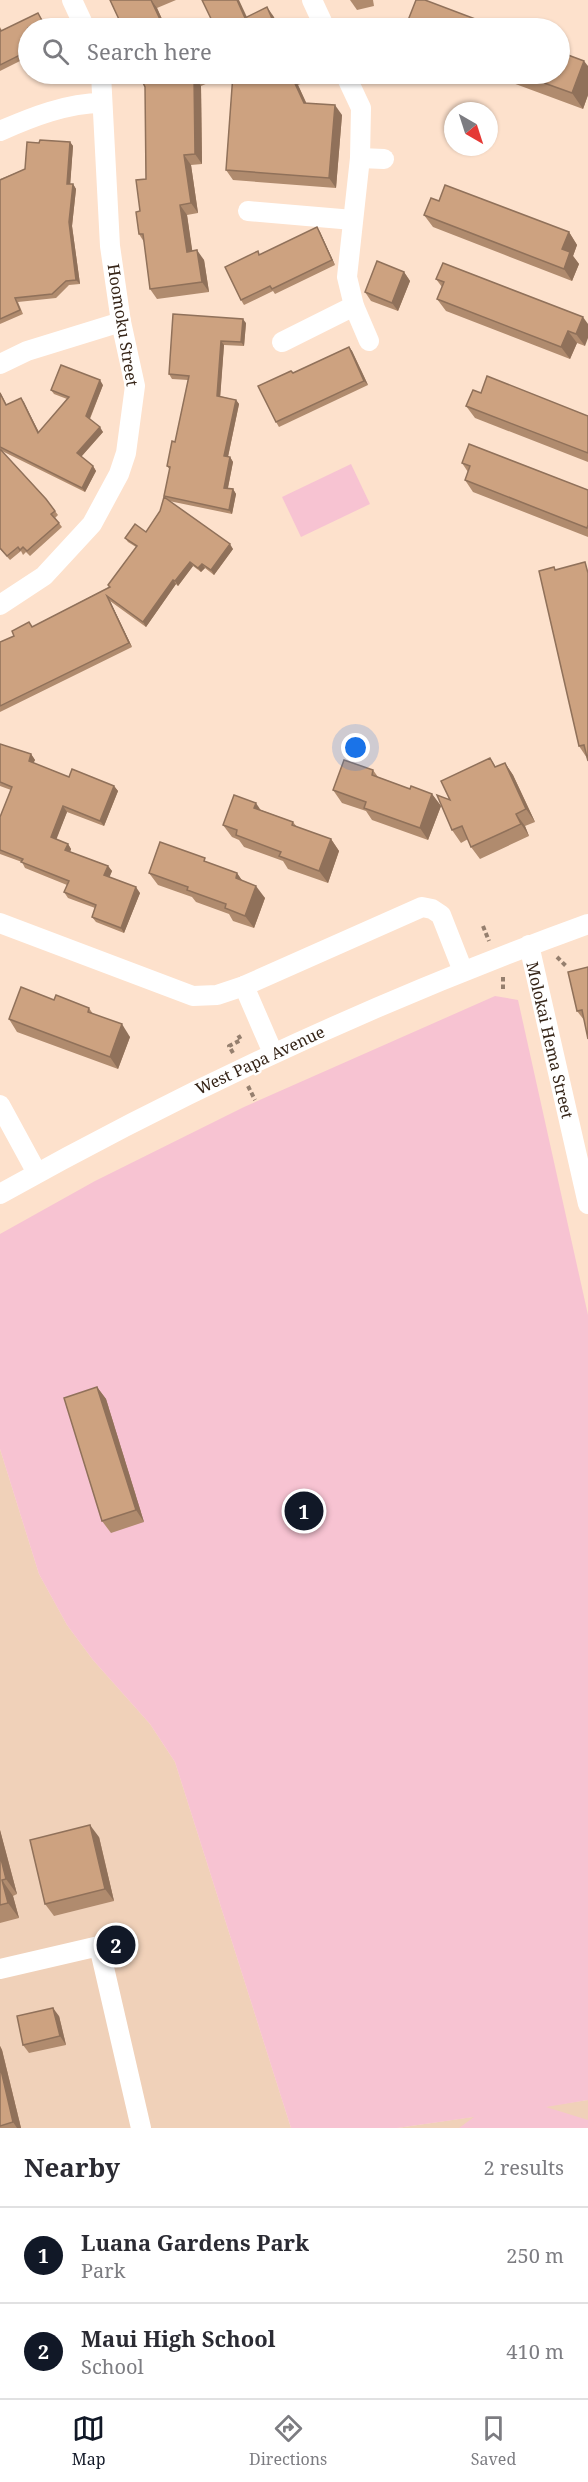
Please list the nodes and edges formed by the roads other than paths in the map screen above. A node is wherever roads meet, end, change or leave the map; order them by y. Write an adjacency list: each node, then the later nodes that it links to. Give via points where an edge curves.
1 (72, 0): 3 (street)
2 (312, 0): 4 (street)
3 (80, 18)
4 (321, 18)
5 (101, 84): 7 (street, Hoomoku Street)
6 (350, 84): 9 (street, via 361,108)
7 (102, 104): 8 (street, via 86,103 30,118); 14 (street, Hoomoku Street, via 110,246)
8 (0, 131)
9 (360, 158): 10 (street); 12 (street)
10 (384, 159)
11 (248, 212): 12 (street)
12 (353, 220): 13 (street, via 347,275)
13 (354, 306): 15 (street); 16 (street)
14 (121, 322): 17 (street, via 27,351); 18 (street, Hoomoku Street, via 135,386 126,453 119,474 92,524 44,576)
15 (369, 341)
16 (282, 342)
17 (0, 364)
18 (0, 605)
19 (0, 923): 23 (street, via 194,996 217,995)
20 (588, 924): 21 (street, West Papa Avenue)
21 (529, 945): 22 (street, West Papa Avenue); 28 (street, Molokai Hema Street)
22 (463, 971): 23 (street, via 441,915 422,907); 24 (street, West Papa Avenue)
23 (244, 986): 24 (street)
24 (273, 1053): 26 (street, West Papa Avenue)
25 (0, 1105): 26 (street)
26 (37, 1173): 27 (street, West Papa Avenue)
27 (0, 1194)
28 (588, 1204)
29 (0, 1969): 30 (street, via 99,1946)
30 (141, 2128)

